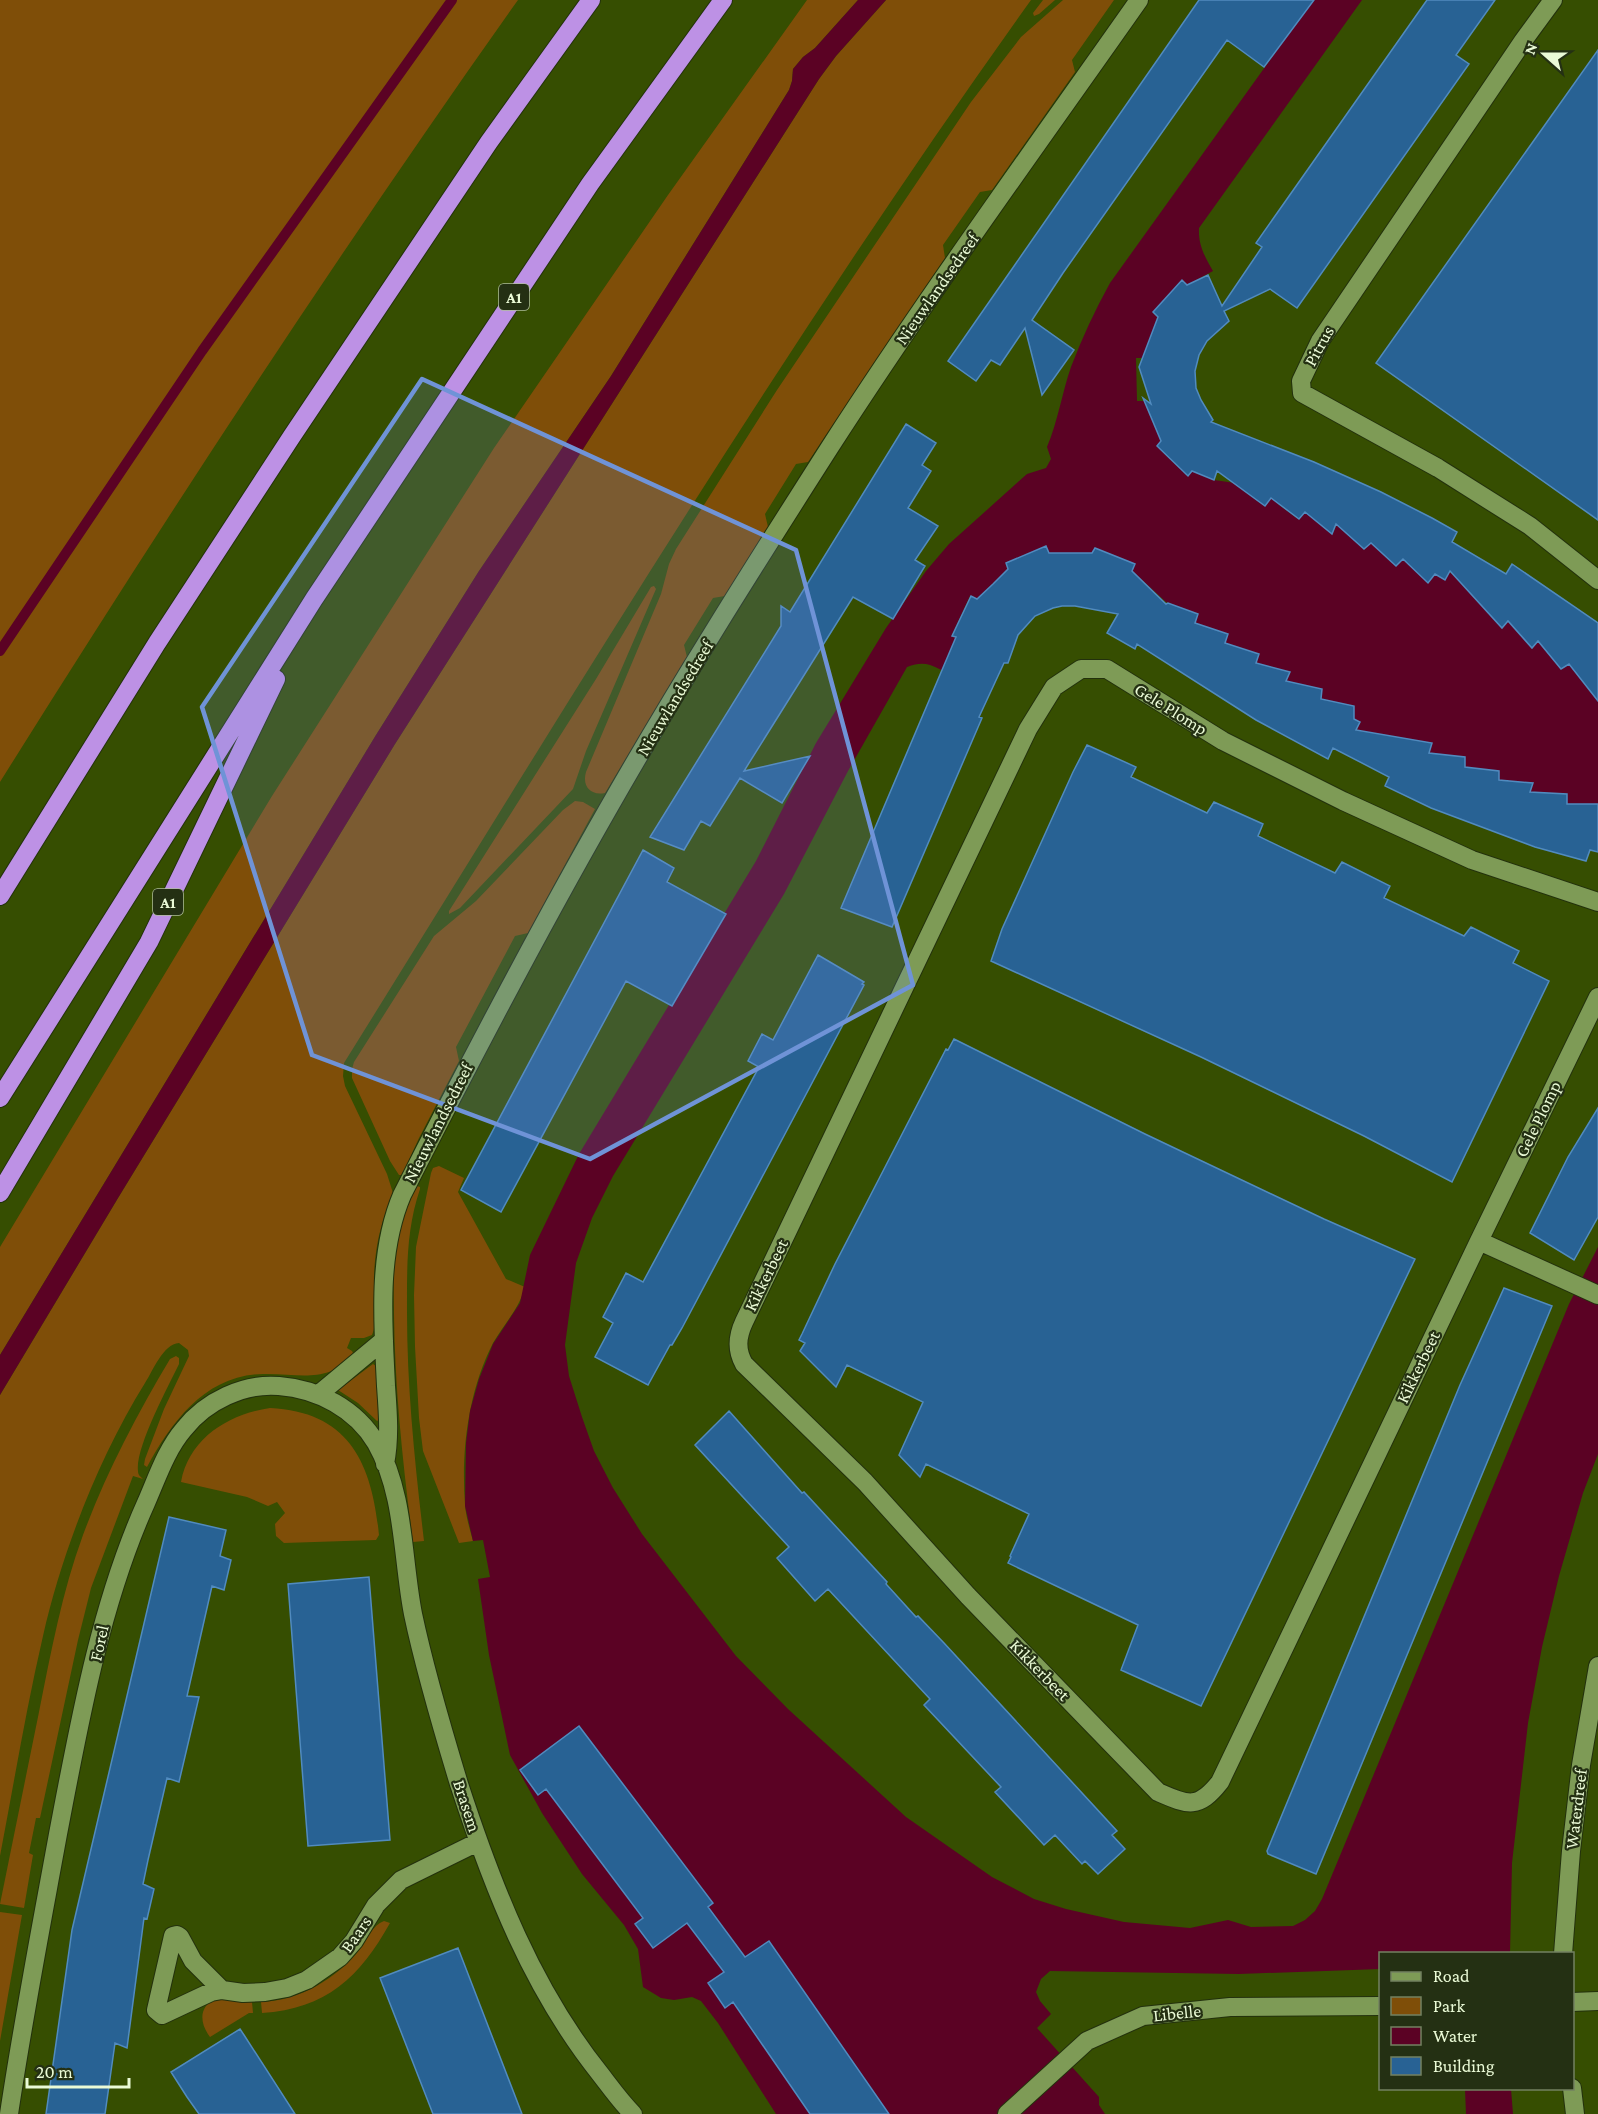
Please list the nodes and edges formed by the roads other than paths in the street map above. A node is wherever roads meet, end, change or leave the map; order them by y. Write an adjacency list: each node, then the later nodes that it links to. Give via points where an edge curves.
1 (591, 0): 7 (highway, via 489,141 292,436 157,643)
2 (723, 0): 6 (highway, A1, via 590,184)
3 (1139, 0): 15 (street, Nieuwlandsedreef, via 831,445 609,808 476,1049 393,1216 384,1287)
4 (1553, 0): 5 (street, Pitrus, via 1320,341 1300,381 1302,393 1438,468 1530,526)
5 (1598, 580)
6 (314, 599): 11 (highway, A1); 12 (highway, A1, via 149,942)
7 (0, 896)
8 (1598, 902): 9 (street, Gele Plomp, via 1472,860 1342,801 1224,741 1107,669 1081,669 1054,687 1028,729)
9 (904, 987): 13 (street, Kikkerbeet, via 738,1334 740,1356 865,1482 968,1596 1158,1792 1179,1802 1192,1803 1209,1797 1220,1782)
10 (1598, 997): 13 (street, Gele Plomp)
11 (0, 1098)
12 (0, 1193)
13 (1479, 1241): 14 (street)
14 (1598, 1295)
15 (384, 1340): 16 (street); 17 (street, Nieuwlandsedreef, via 389,1444)
16 (319, 1394): 17 (street, Forel, via 360,1422); 26 (street, Forel, via 270,1385 223,1397 202,1411 185,1426 171,1447 135,1528 106,1610 71,1764)
17 (386, 1464): 19 (street, Brasem, via 397,1503 414,1619)
18 (1598, 1666): 20 (street, Waterdreef, via 1570,1851)
19 (478, 1842): 21 (street, Baars, via 401,1880 376,1905 340,1957 308,1980 266,1992); 27 (street, Brasem, via 524,1953 552,2007)
20 (1563, 1952)
21 (222, 1990)
22 (1598, 2001): 23 (street)
23 (1574, 2002)
24 (1379, 2006): 28 (street, Libelle, via 1230,2007 1143,2016 1087,2041)
25 (1572, 2090): 29 (street)
26 (9, 2114)
27 (633, 2114)
28 (1007, 2114)
29 (1575, 2114)

